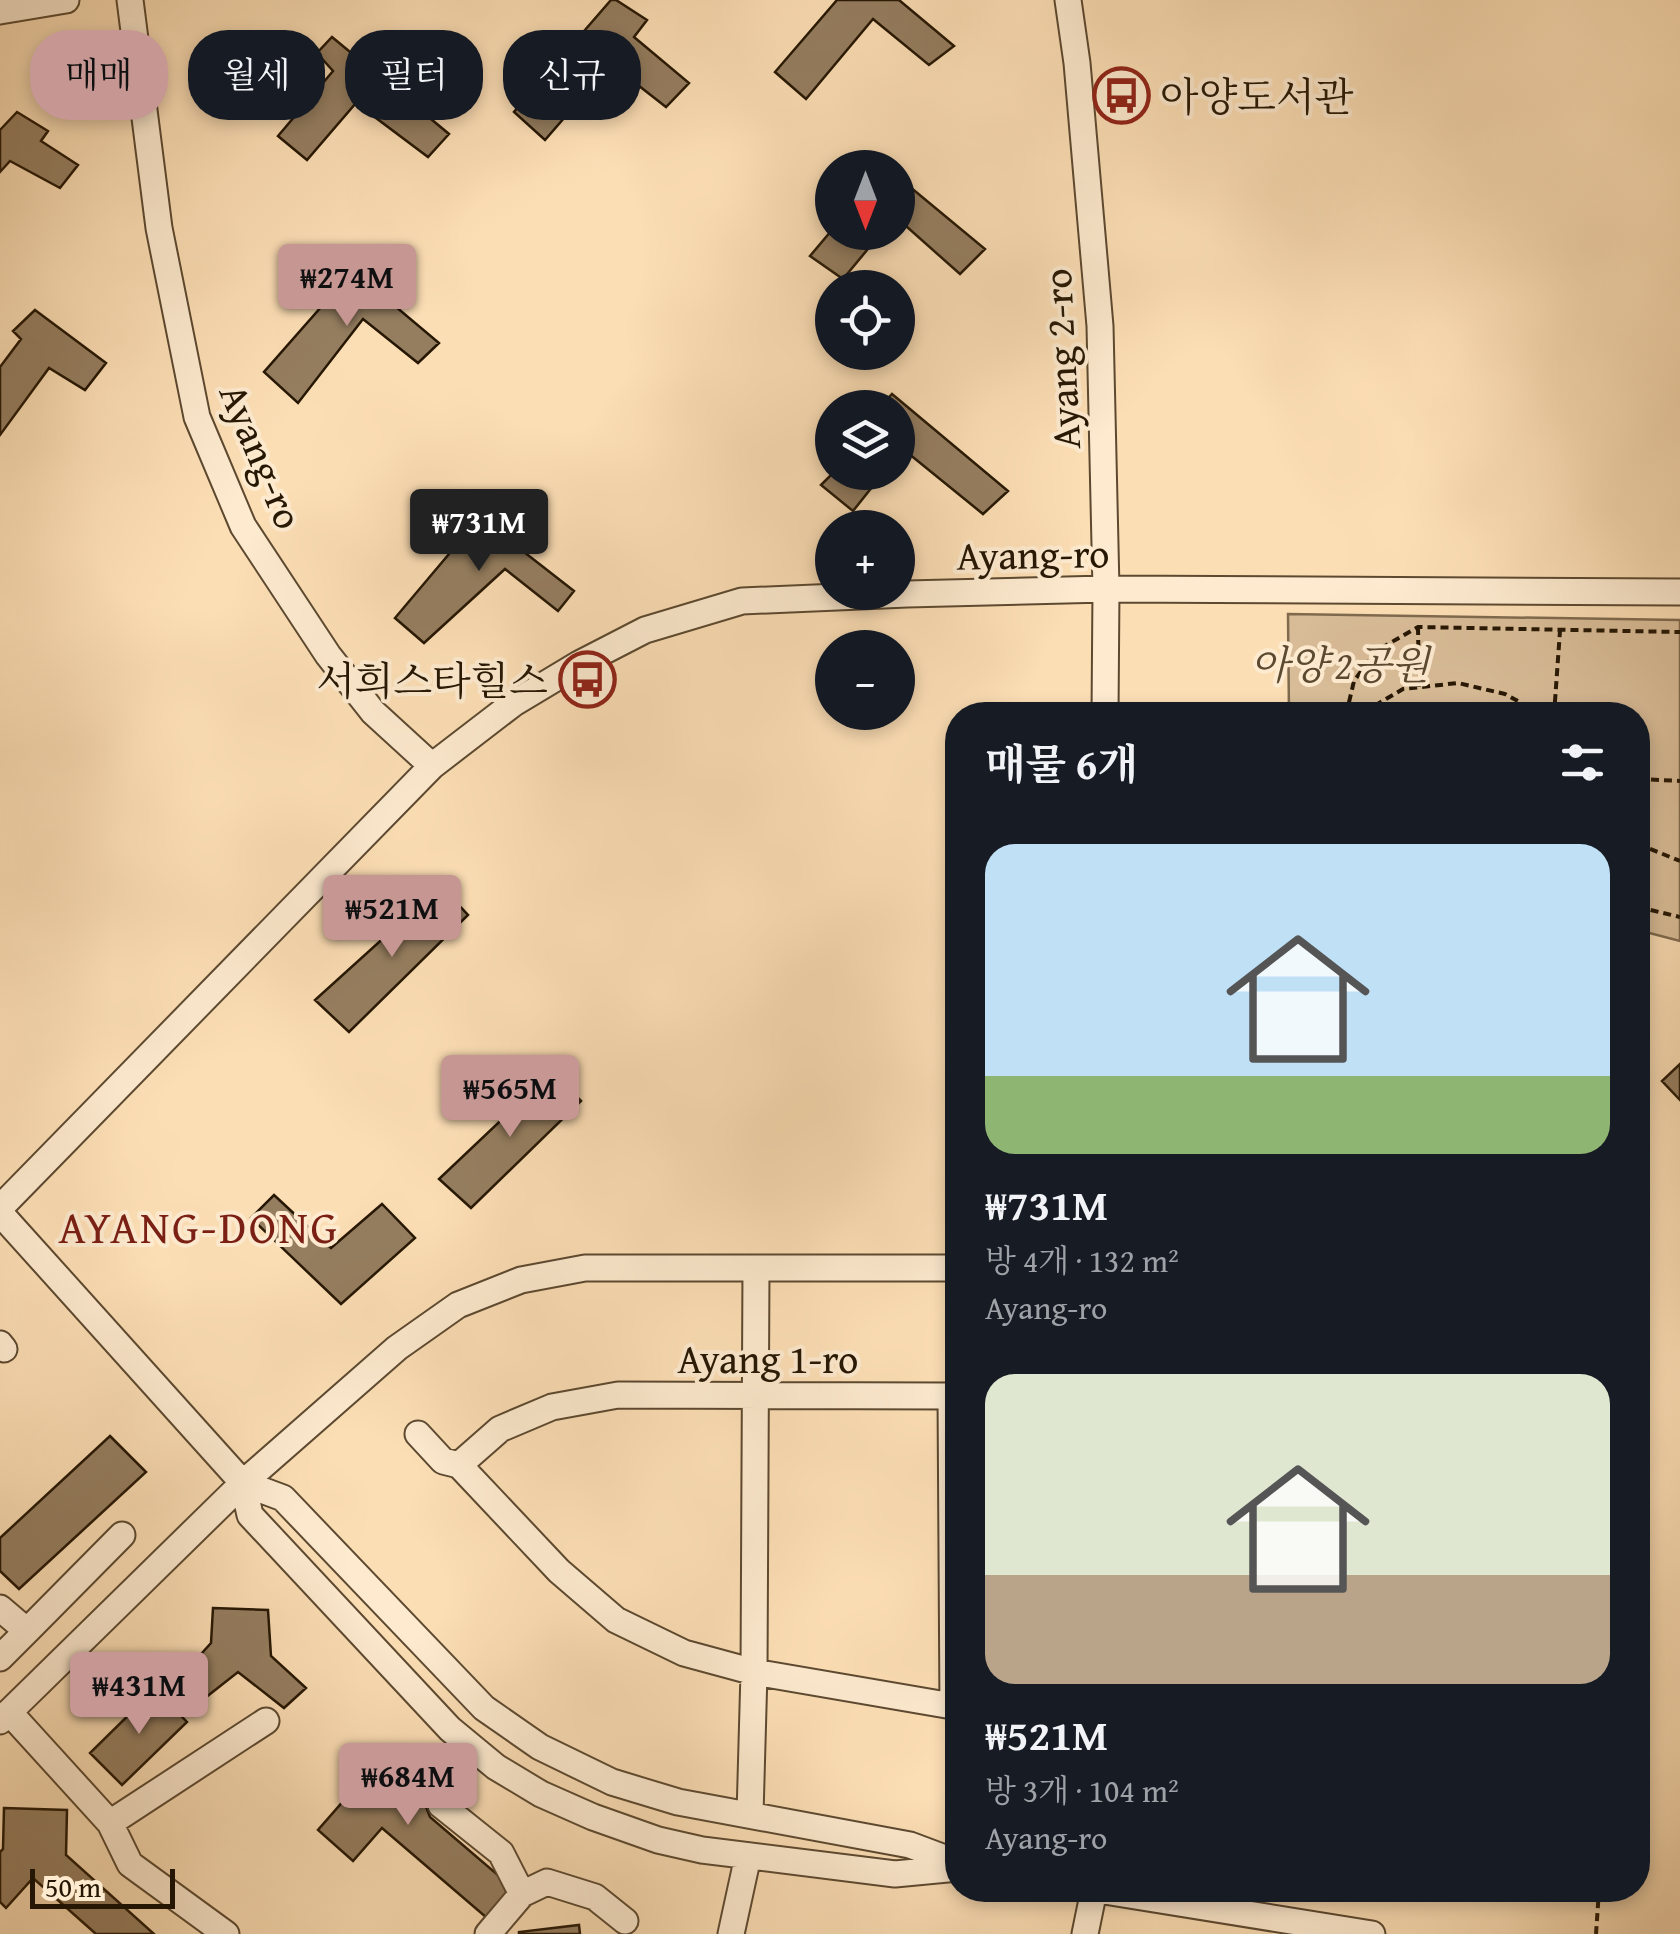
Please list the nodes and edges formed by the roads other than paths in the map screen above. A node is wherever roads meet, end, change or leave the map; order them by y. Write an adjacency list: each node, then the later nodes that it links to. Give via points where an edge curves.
1 (66, 0): 4 (street)
2 (130, 0): 8 (street, Ayang-ro, via 159,228 196,418 243,526 328,655 373,712)
3 (1068, 0): 5 (street, Ayang 2-ro, via 1100,326)
4 (0, 11)
5 (1106, 589): 6 (street, Ayang-ro); 7 (street, Ayang 2-ro); 8 (street, Ayang-ro, via 742,601 645,630 578,664)
6 (1680, 592)
7 (1105, 702)
8 (432, 766): 9 (street, Ayang-ro)
9 (0, 1211): 16 (street)
10 (756, 1268): 11 (street); 13 (street); 16 (street, via 585,1268 522,1280 458,1305 397,1348)
11 (945, 1268)
12 (945, 1394): 13 (street, Ayang 1-ro)
13 (756, 1395): 15 (street, Ayang 1-ro, via 618,1395 552,1407 500,1430); 21 (street)
14 (418, 1434): 15 (street, via 443,1462)
15 (459, 1465): 21 (street, Ayang 1-ro, via 559,1571 616,1620 684,1653)
16 (243, 1482): 23 (street); 26 (street, via 283,1498 484,1708 540,1747 612,1782); 28 (street, via 250,1515 450,1729 496,1767 594,1818 658,1840)
17 (122, 1535): 19 (street)
18 (0, 1608): 19 (street)
19 (27, 1631): 20 (street)
20 (0, 1658)
21 (754, 1672): 22 (street, Ayang 1-ro); 26 (street)
22 (945, 1705)
23 (4, 1717): 27 (street)
24 (266, 1721): 27 (street)
25 (441, 1805): 31 (street, via 500,1853)
26 (750, 1814): 29 (street, via 910,1845)
27 (110, 1823): 35 (street, via 130,1864)
28 (748, 1856): 30 (street, via 895,1874); 37 (street)
29 (945, 1860)
30 (945, 1868)
31 (522, 1894): 34 (street, via 548,1882 595,1897); 36 (street)
32 (1093, 1902): 38 (street)
33 (1171, 1902): 39 (street)
34 (626, 1921)
35 (226, 1934)
36 (488, 1934)
37 (730, 1934)
38 (1086, 1934)
39 (1372, 1934)

